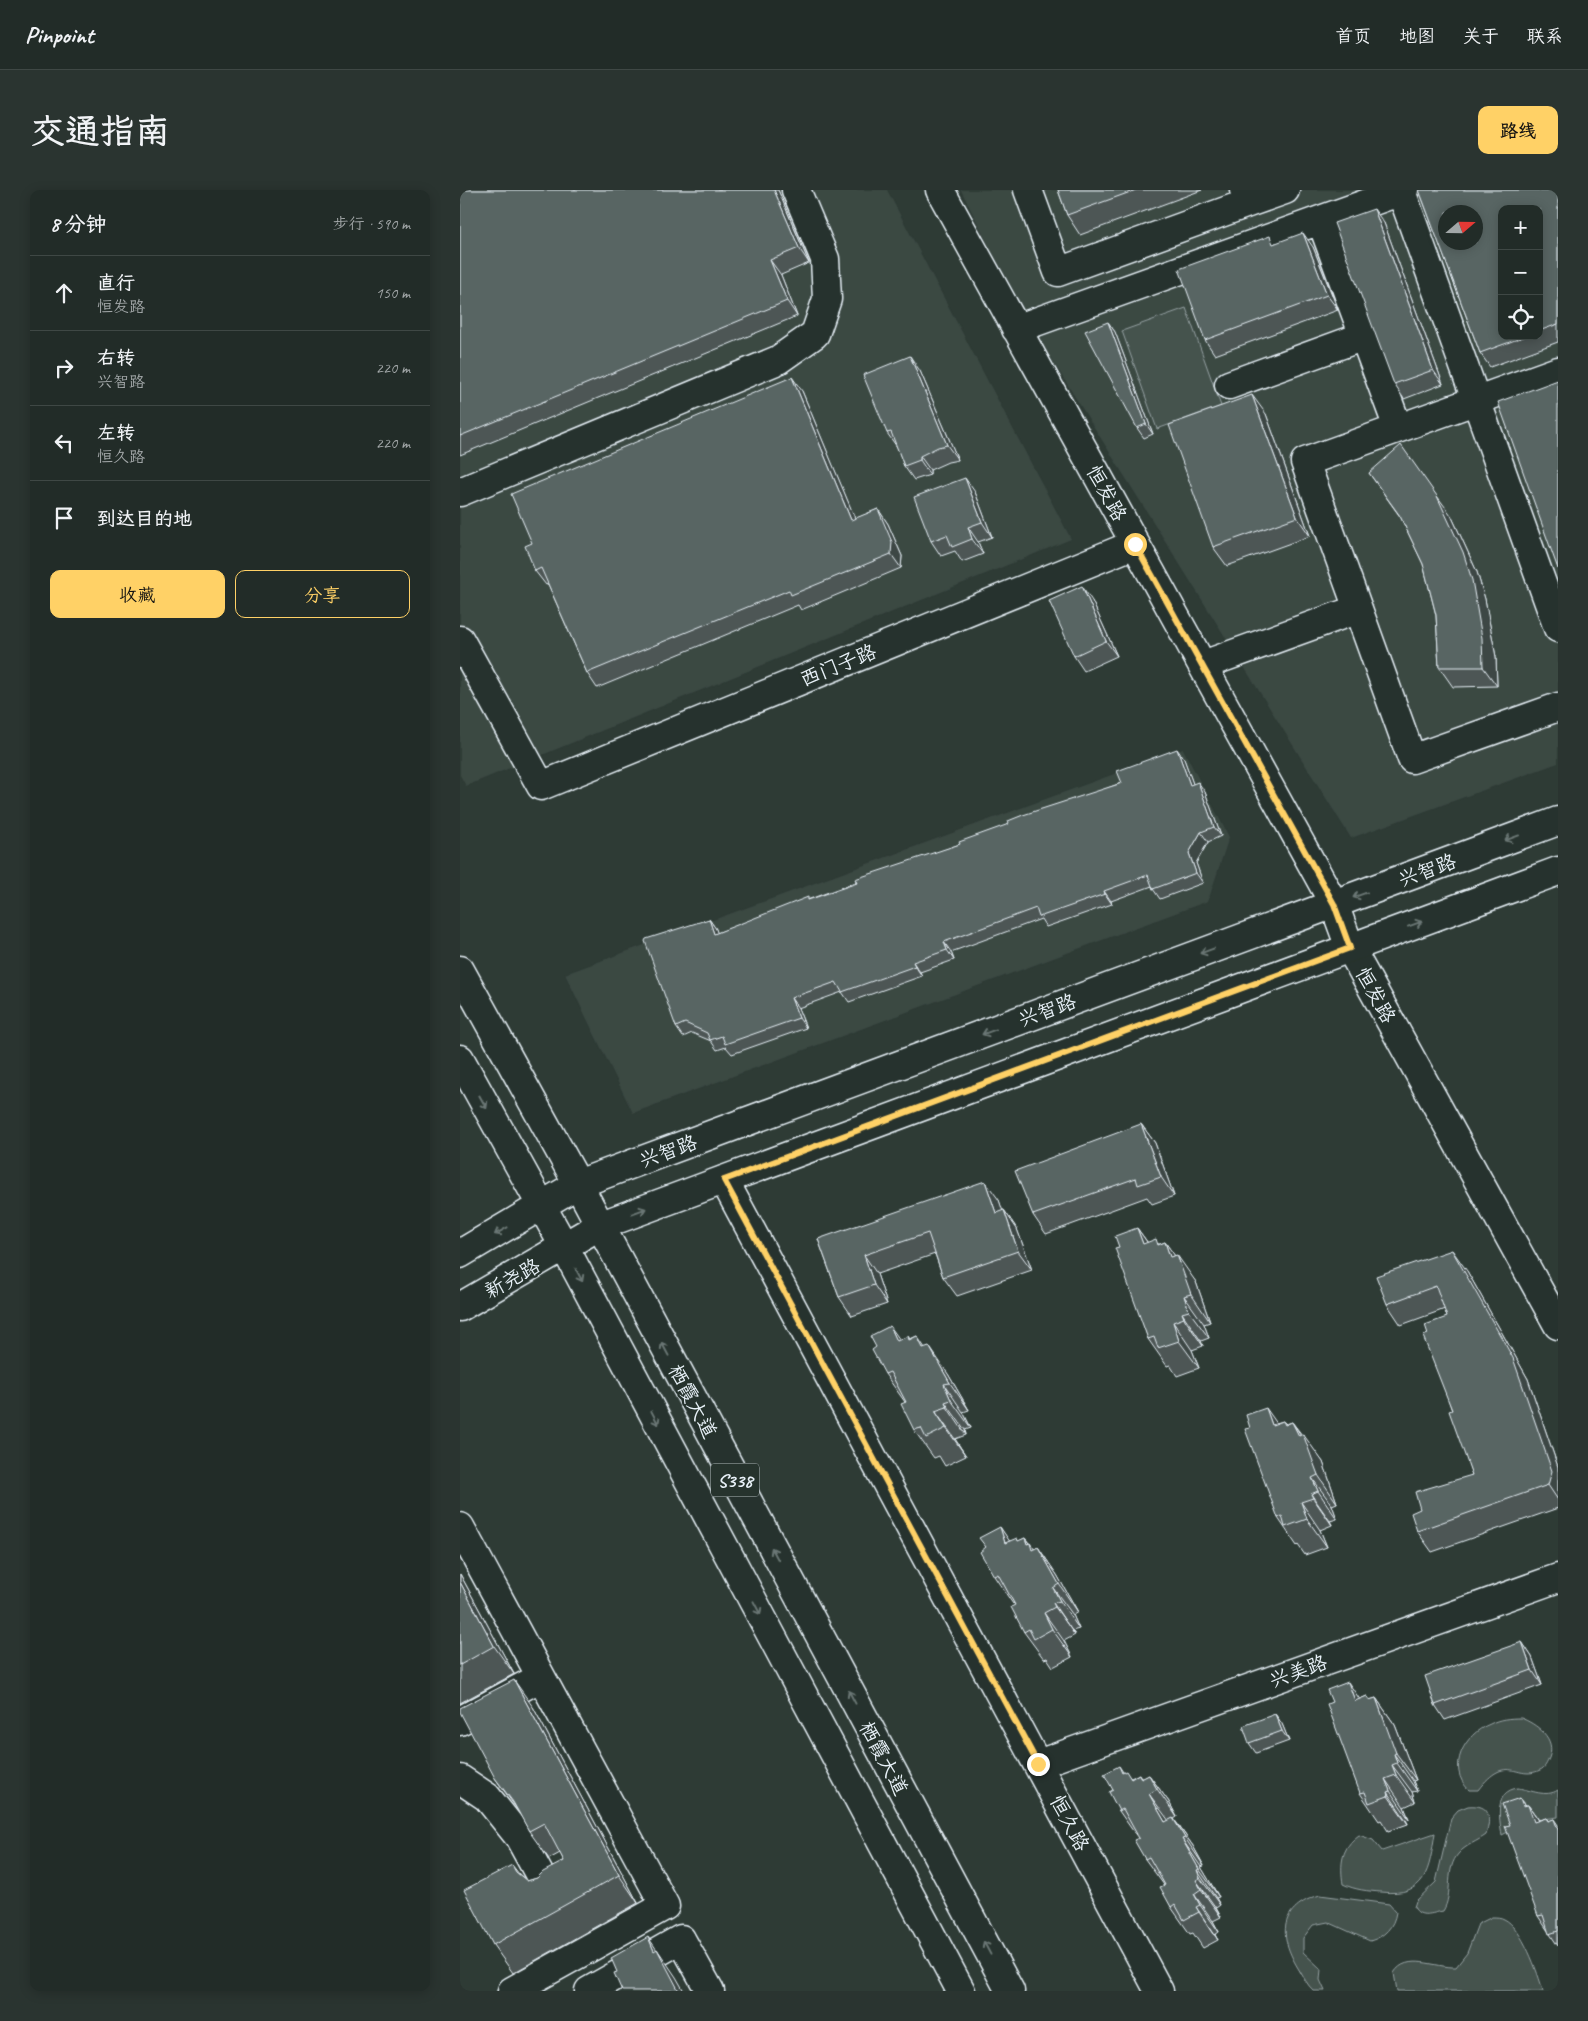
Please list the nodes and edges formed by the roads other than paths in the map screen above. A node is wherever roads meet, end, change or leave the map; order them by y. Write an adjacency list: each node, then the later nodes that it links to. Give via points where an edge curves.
1 (796, 190): 14 (main road, via 825,259 827,299 815,334 778,360)
2 (940, 190): 8 (main road, 恒发路)
3 (1028, 190): 6 (main road, via 1058,272)
4 (1285, 190): 6 (main road)
5 (1403, 191): 7 (main road); 12 (main road)
6 (1246, 197)
7 (1321, 220): 8 (main road); 9 (main road)
8 (1016, 329): 15 (main road, 恒发路)
9 (1364, 336): 11 (main road); 13 (main road)
10 (1558, 371): 12 (main road)
11 (1229, 385)
12 (1476, 400): 13 (main road); 17 (main road)
13 (1398, 428): 16 (main road, via 1305,462)
14 (460, 492)
15 (1135, 544): 18 (main road, 西门子路, via 541,786); 19 (main road, 恒发路)
16 (1358, 609): 19 (main road); 20 (main road, via 1412,759)
17 (1558, 628)
18 (460, 640)
19 (1203, 665): 23 (main road, 恒发路)
20 (1558, 707)
21 (1558, 822): 23 (main road, 兴智路, one-way to 23)
22 (1558, 871): 24 (main road, one-way to 22)
23 (1334, 904): 24 (main road, 恒发路); 28 (main road, 兴智路, one-way to 28)
24 (1350, 948): 27 (main road); 34 (main road, 恒发路)
25 (460, 970): 28 (main road, 栖霞大道 / S338)
26 (460, 1059): 29 (main road, 栖霞大道 / S338, one-way to 29)
27 (724, 1180): 30 (main road, one-way to 27); 39 (main road, 恒久路)
28 (578, 1184): 29 (main road, 兴智路); 30 (main road, 栖霞大道 / S338)
29 (541, 1208): 31 (main road, 栖霞大道 / S338); 32 (main road, one-way to 32)
30 (599, 1226): 31 (main road); 46 (main road, 栖霞大道 / S338, one-way to 30)
31 (565, 1248): 33 (main road, 新尧路); 45 (main road, 栖霞大道 / S338, one-way to 45)
32 (460, 1254)
33 (460, 1307)
34 (1558, 1325)
35 (460, 1527): 37 (main road)
36 (1558, 1578): 39 (main road, 兴美路)
37 (541, 1677): 38 (main road); 42 (main road, via 665,1906)
38 (460, 1721)
39 (1038, 1764): 47 (main road, 恒久路)
40 (460, 1779): 41 (main road, via 487,1797 518,1837)
41 (549, 1892)
42 (512, 1991)
43 (589, 1991): 44 (main road, via 681,1938)
44 (710, 1991)
45 (961, 1991)
46 (1010, 1991)
47 (1159, 1991)

